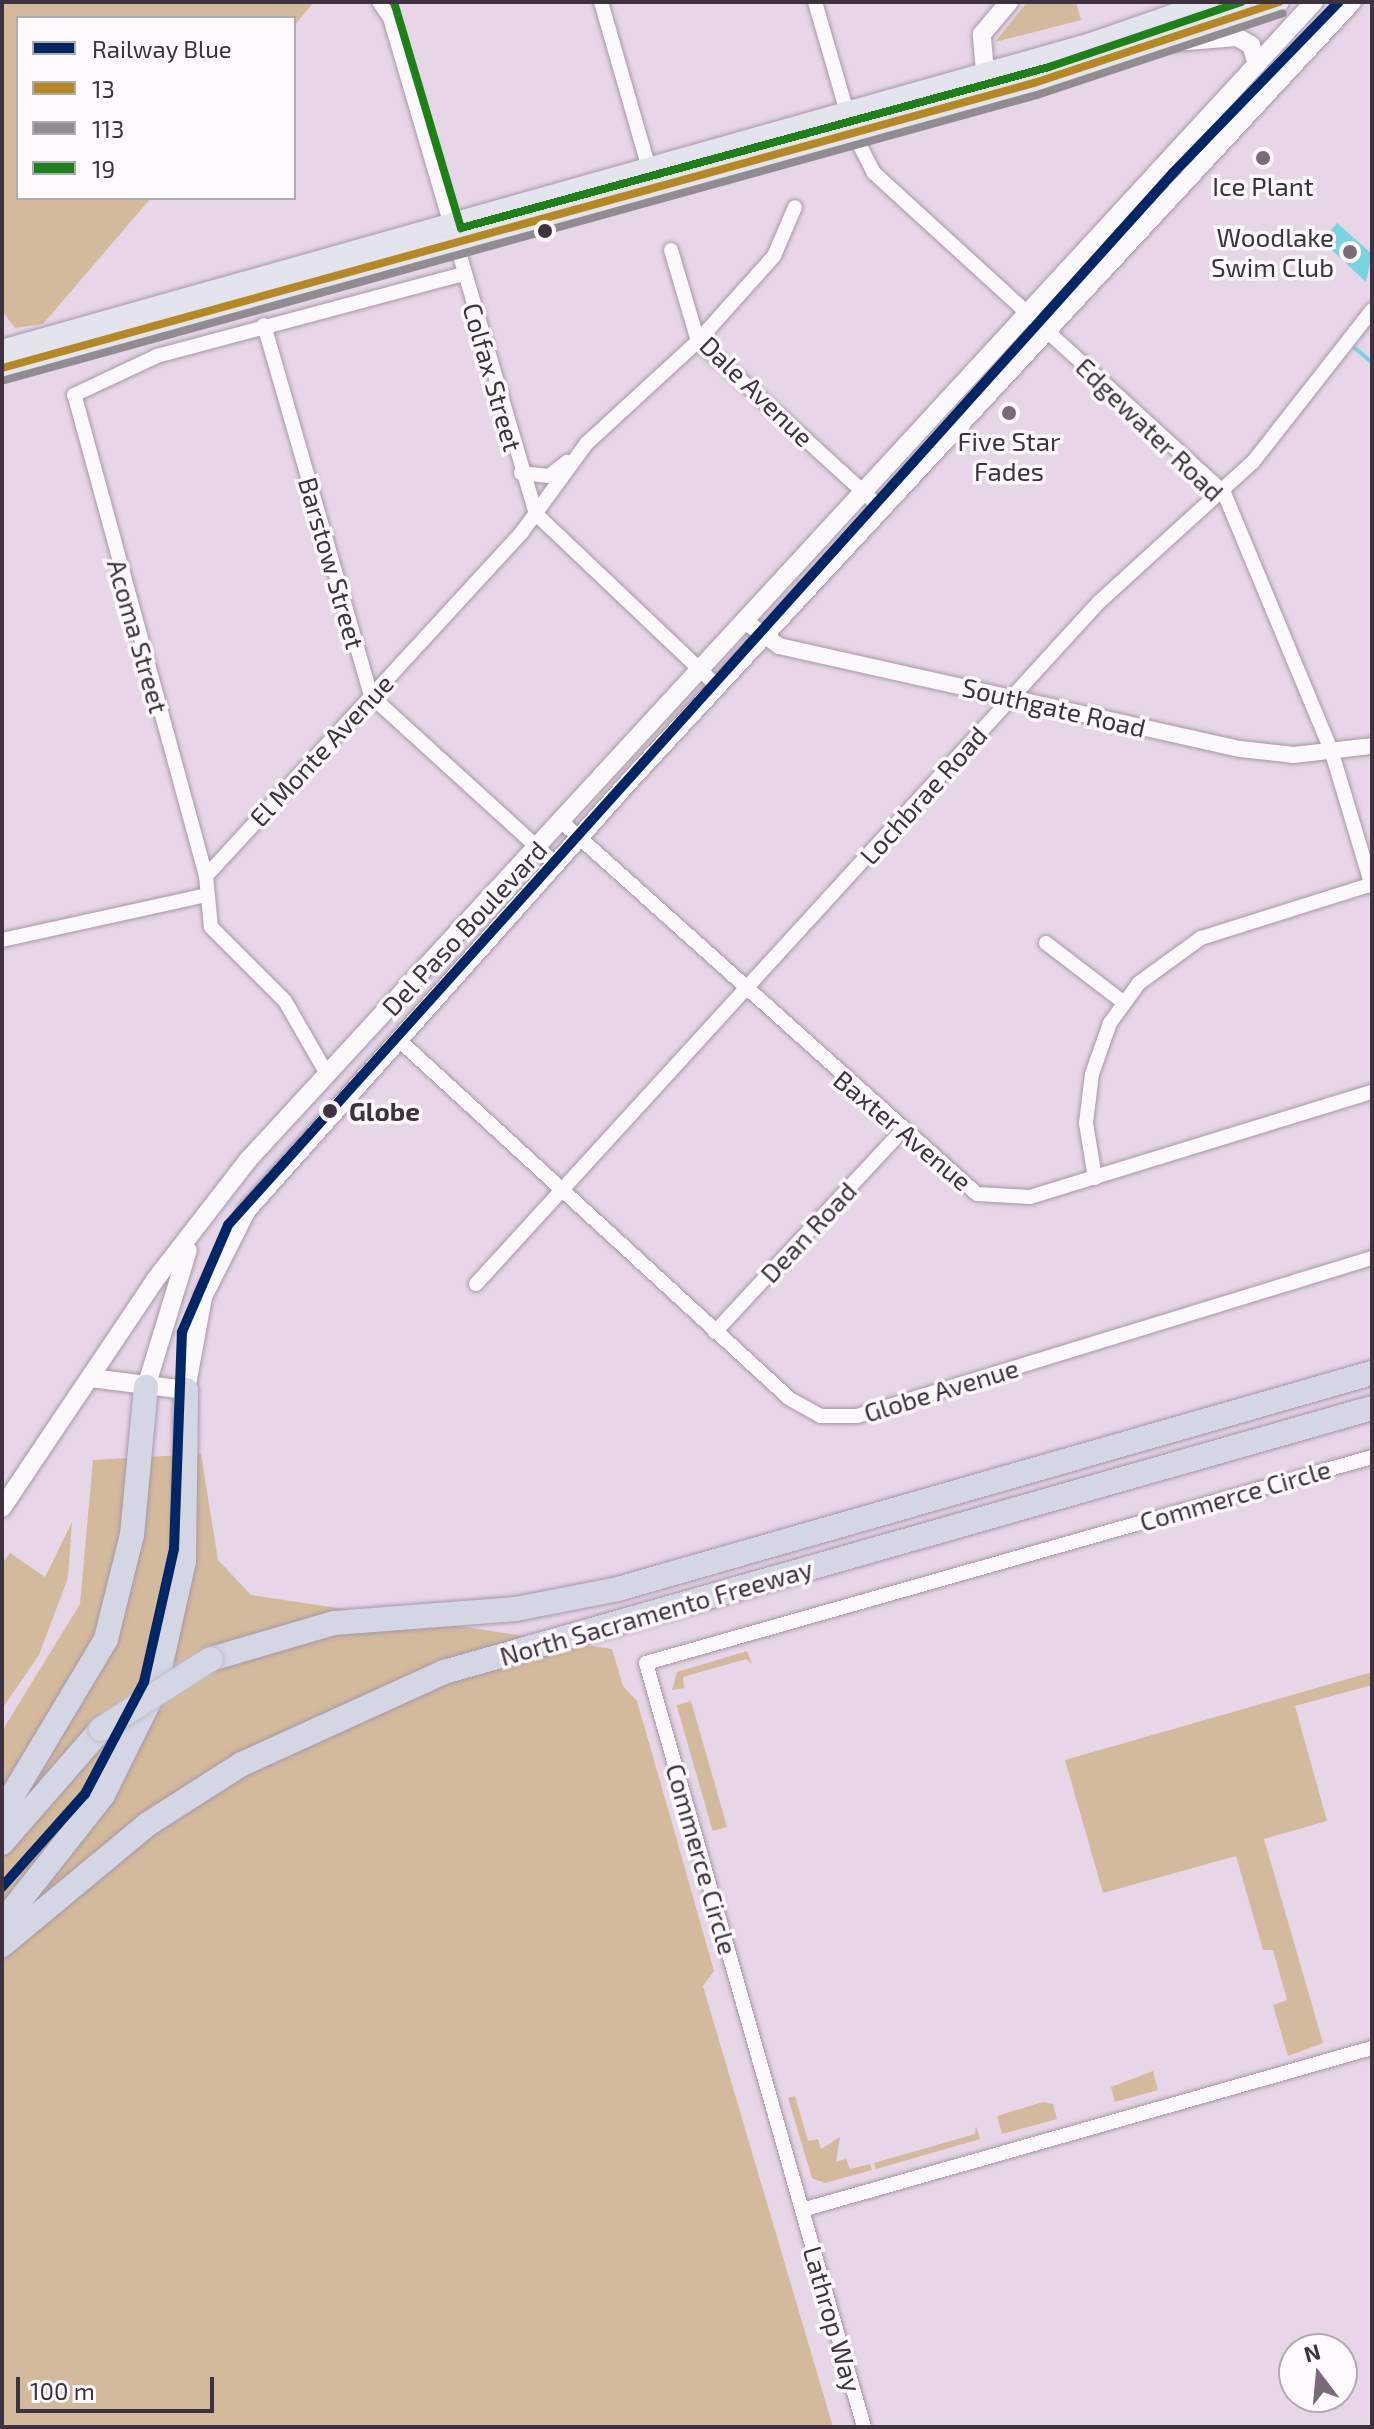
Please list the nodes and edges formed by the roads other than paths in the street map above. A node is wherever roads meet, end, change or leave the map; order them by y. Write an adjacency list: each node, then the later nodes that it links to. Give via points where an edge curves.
1 (379, 2): 17 (street, Colfax Street, via 390,18)
2 (601, 2): 15 (street)
3 (815, 2): 13 (street)
4 (1009, 2): 12 (main road, via 982,34)
5 (1209, 2): 12 (main road)
6 (1279, 2): 9 (main road)
7 (1314, 2): 10 (main road, Del Paso Boulevard)
8 (1352, 2): 25 (main road, Del Paso Boulevard)
9 (1164, 43): 10 (main road, via 1237,37 1251,45); 11 (main road)
10 (1257, 64): 22 (main road, Del Paso Boulevard)
11 (1088, 67): 12 (main road); 14 (main road)
12 (985, 72): 13 (main road)
13 (847, 112): 15 (main road)
14 (854, 134): 18 (main road); 22 (street, Edgewater Road, via 874,173)
15 (649, 168): 17 (main road)
16 (795, 207): 26 (street, El Monte Avenue, via 774,256)
17 (447, 221): 18 (street, Colfax Street); 23 (main road)
18 (453, 243): 20 (street, Colfax Street); 23 (main road)
19 (671, 250): 26 (street, Dale Avenue)
20 (463, 274): 24 (street); 30 (street, Colfax Street)
21 (1372, 310): 32 (street, Lochbrae Road)
22 (1028, 315): 25 (street, Edgewater Road); 31 (main road, Del Paso Boulevard)
23 (137, 321): 27 (main road); 28 (main road)
24 (264, 325): 39 (street, Barstow Street); 47 (street, Acoma Street, via 139,362 74,395)
25 (1045, 330): 32 (street, Edgewater Road); 33 (main road, Del Paso Boulevard)
26 (698, 341): 29 (street, El Monte Avenue); 31 (street, Dale Avenue)
27 (2, 350)
28 (2, 368)
29 (580, 451): 30 (street, El Monte Avenue, via 549,476); 34 (street, El Monte Avenue)
30 (521, 473): 34 (street, Colfax Street)
31 (863, 493): 33 (street, Dale Avenue); 35 (main road, Del Paso Boulevard)
32 (1224, 493): 40 (street, Lochbrae Road, via 1114,587); 42 (street, Edgewater Road)
33 (882, 509): 36 (main road, Del Paso Boulevard)
34 (536, 514): 37 (street, Colfax Street); 39 (street, El Monte Avenue)
35 (746, 622): 36 (street, Southgate Road); 37 (main road, Del Paso Boulevard)
36 (762, 637): 38 (main road, Del Paso Boulevard); 40 (street, Southgate Road)
37 (700, 671): 38 (street, Colfax Street); 43 (main road, Del Paso Boulevard)
38 (717, 686): 44 (main road, Del Paso Boulevard)
39 (371, 696): 45 (street); 47 (street, El Monte Avenue)
40 (1012, 697): 42 (street, Southgate Road, via 1240,749); 52 (street, Lochbrae Road)
41 (1372, 746): 42 (street, Southgate Road)
42 (1332, 753): 48 (street, Edgewater Road)
43 (562, 822): 44 (street, Baxter Avenue); 45 (main road, Del Paso Boulevard)
44 (580, 838): 46 (main road, Del Paso Boulevard); 52 (street, Baxter Avenue)
45 (537, 848): 46 (street); 55 (main road, Del Paso Boulevard)
46 (557, 865): 54 (main road, Del Paso Boulevard)
47 (206, 876): 49 (street)
48 (1372, 885): 53 (street, via 1201,938 1152,970)
49 (202, 896): 50 (street); 55 (street, via 211,927 285,1001)
50 (2, 940)
51 (1046, 943): 53 (street)
52 (745, 991): 57 (street, Baxter Avenue); 59 (street, Lochbrae Road)
53 (1123, 1002): 58 (street, via 1089,1090)
54 (399, 1040): 59 (street, Globe Avenue); 68 (main road, Del Paso Boulevard, via 230,1235 203,1297)
55 (327, 1074): 60 (main road, Del Paso Boulevard)
56 (1372, 1092): 58 (street, Baxter Avenue)
57 (901, 1132): 58 (street, Baxter Avenue, via 954,1180 988,1197 1030,1197); 63 (street, Dean Road)
58 (1095, 1178)
59 (561, 1191): 62 (street, Lochbrae Road); 63 (street, Globe Avenue)
60 (202, 1222): 66 (main road, Del Paso Boulevard); 67 (main road, via 169,1297)
61 (1372, 1258): 63 (street, Globe Avenue, via 845,1418 799,1405)
62 (476, 1284)
63 (715, 1332)
64 (1372, 1360): 70 (highway)
65 (1372, 1373): 70 (highway, North Sacramento Freeway)
66 (91, 1378): 67 (main road); 72 (main road, Del Paso Boulevard)
67 (146, 1387): 68 (main road); 73 (highway, via 132,1535 110,1628 73,1704)
68 (186, 1390): 75 (highway, via 184,1561 155,1690 103,1795)
69 (1372, 1408): 76 (highway, North Sacramento Freeway, via 429,1678 242,1764 148,1824)
70 (1186, 1427): 74 (highway, North Sacramento Freeway, bridge, via 580,1598 334,1623 211,1659 101,1729)
71 (1372, 1457): 78 (street, Commerce Circle, via 646,1663)
72 (2, 1508)
73 (2, 1813)
74 (2, 1843)
75 (2, 1923)
76 (2, 1945)
77 (1372, 2048): 78 (street)
78 (802, 2210): 79 (street, Lathrop Way)
79 (864, 2427)

